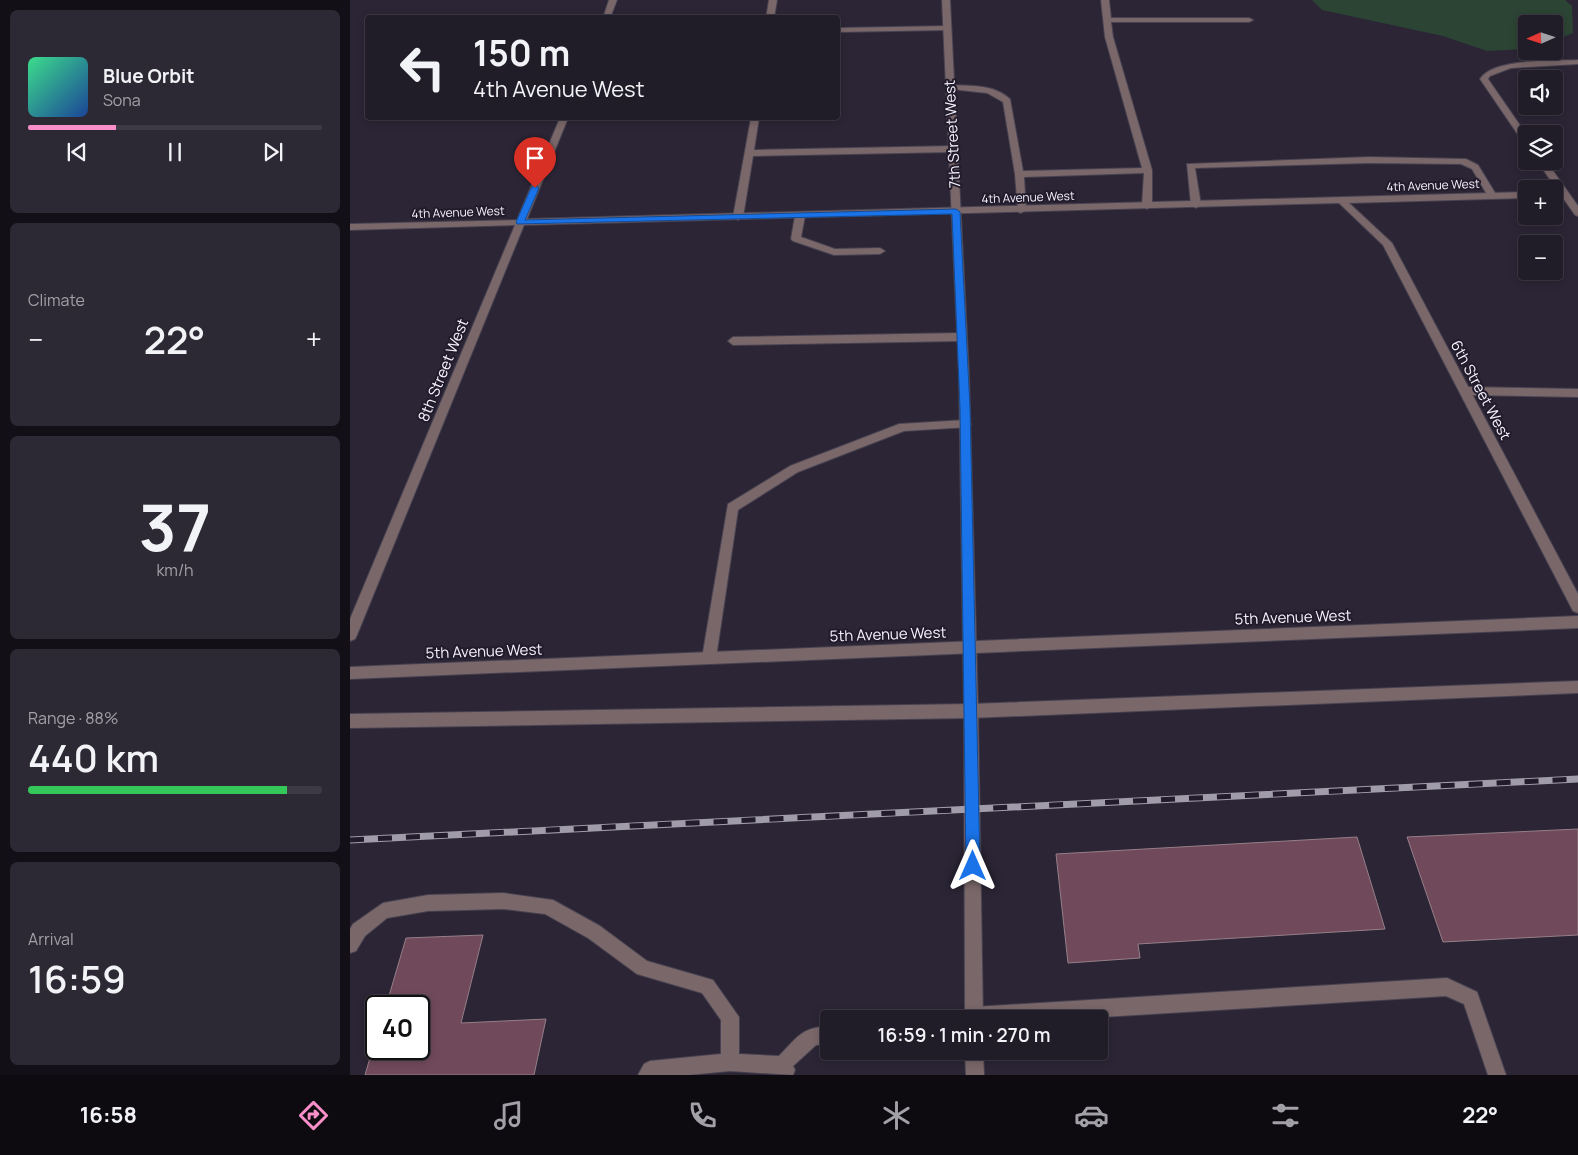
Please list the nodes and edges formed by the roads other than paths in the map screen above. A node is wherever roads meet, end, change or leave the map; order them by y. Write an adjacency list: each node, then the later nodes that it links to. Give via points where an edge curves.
1 (613, 0): 5 (street)
2 (772, 0): 6 (street)
3 (946, 0): 9 (street, 7th Street West)
4 (1105, 0): 7 (street)
5 (607, 15)
6 (770, 15)
7 (1107, 20): 8 (street); 18 (street, via 1109,37)
8 (1249, 20)
9 (947, 28): 10 (street); 12 (street, 7th Street West)
10 (840, 30)
11 (1578, 62): 15 (street, via 1510,66 1487,74 1484,79)
12 (950, 88): 16 (street, 7th Street West); 19 (street, via 1003,94 1007,100)
13 (563, 120): 33 (street, 8th Street West)
14 (755, 120): 17 (street)
15 (1518, 128)
16 (952, 149): 17 (street); 29 (street, 7th Street West)
17 (749, 153): 32 (street)
18 (1148, 170): 19 (street); 27 (street)
19 (1019, 174): 28 (street)
20 (1578, 193): 22 (street)
21 (1518, 194): 23 (street, 4th Avenue West)
22 (1563, 194)
23 (1492, 196): 25 (street, 4th Avenue West); 26 (street, via 1475,167 1463,160 1369,160 1190,166)
24 (1563, 199): 30 (street)
25 (1341, 200): 26 (street, 4th Avenue West); 38 (street, 6th Street West, via 1387,243)
26 (1196, 205): 27 (street, 4th Avenue West)
27 (1147, 206): 28 (street, 4th Avenue West)
28 (1021, 210): 29 (street, 4th Avenue West)
29 (956, 212): 31 (street, 4th Avenue West); 36 (street, 7th Street West)
30 (1578, 213)
31 (800, 216): 32 (street, 4th Avenue West); 35 (street, via 796,239 834,252)
32 (738, 217): 33 (street, 4th Avenue West)
33 (520, 222): 34 (street, 4th Avenue West); 43 (street, 8th Street West)
34 (350, 227)
35 (880, 251)
36 (961, 337): 37 (street); 40 (street, 7th Street West)
37 (733, 341)
38 (1465, 391): 39 (street); 41 (street, 6th Street West)
39 (1578, 393)
40 (965, 424): 44 (street, 7th Street West); 45 (street, via 903,427 794,469 732,507)
41 (1578, 607)
42 (1578, 622): 44 (street, 5th Avenue West)
43 (350, 635)
44 (970, 647): 45 (street, 5th Avenue West); 48 (street, 7th Street West)
45 (709, 658): 46 (street, 5th Avenue West)
46 (350, 673)
47 (1578, 687): 48 (street)
48 (972, 711): 49 (street); 51 (street, 7th Street West)
49 (350, 721)
50 (350, 945): 55 (street, via 359,930 383,911 428,903 503,901 546,906 594,932 643,968 707,986 730,1017)
51 (974, 1010)
52 (1096, 1010): 59 (street, via 1446,987 1471,998)
53 (820, 1036): 56 (street, via 812,1036)
54 (974, 1060): 58 (street)
55 (730, 1062): 56 (street); 57 (street, via 650,1070)
56 (784, 1072)
57 (647, 1075)
58 (974, 1075)
59 (1497, 1075)

